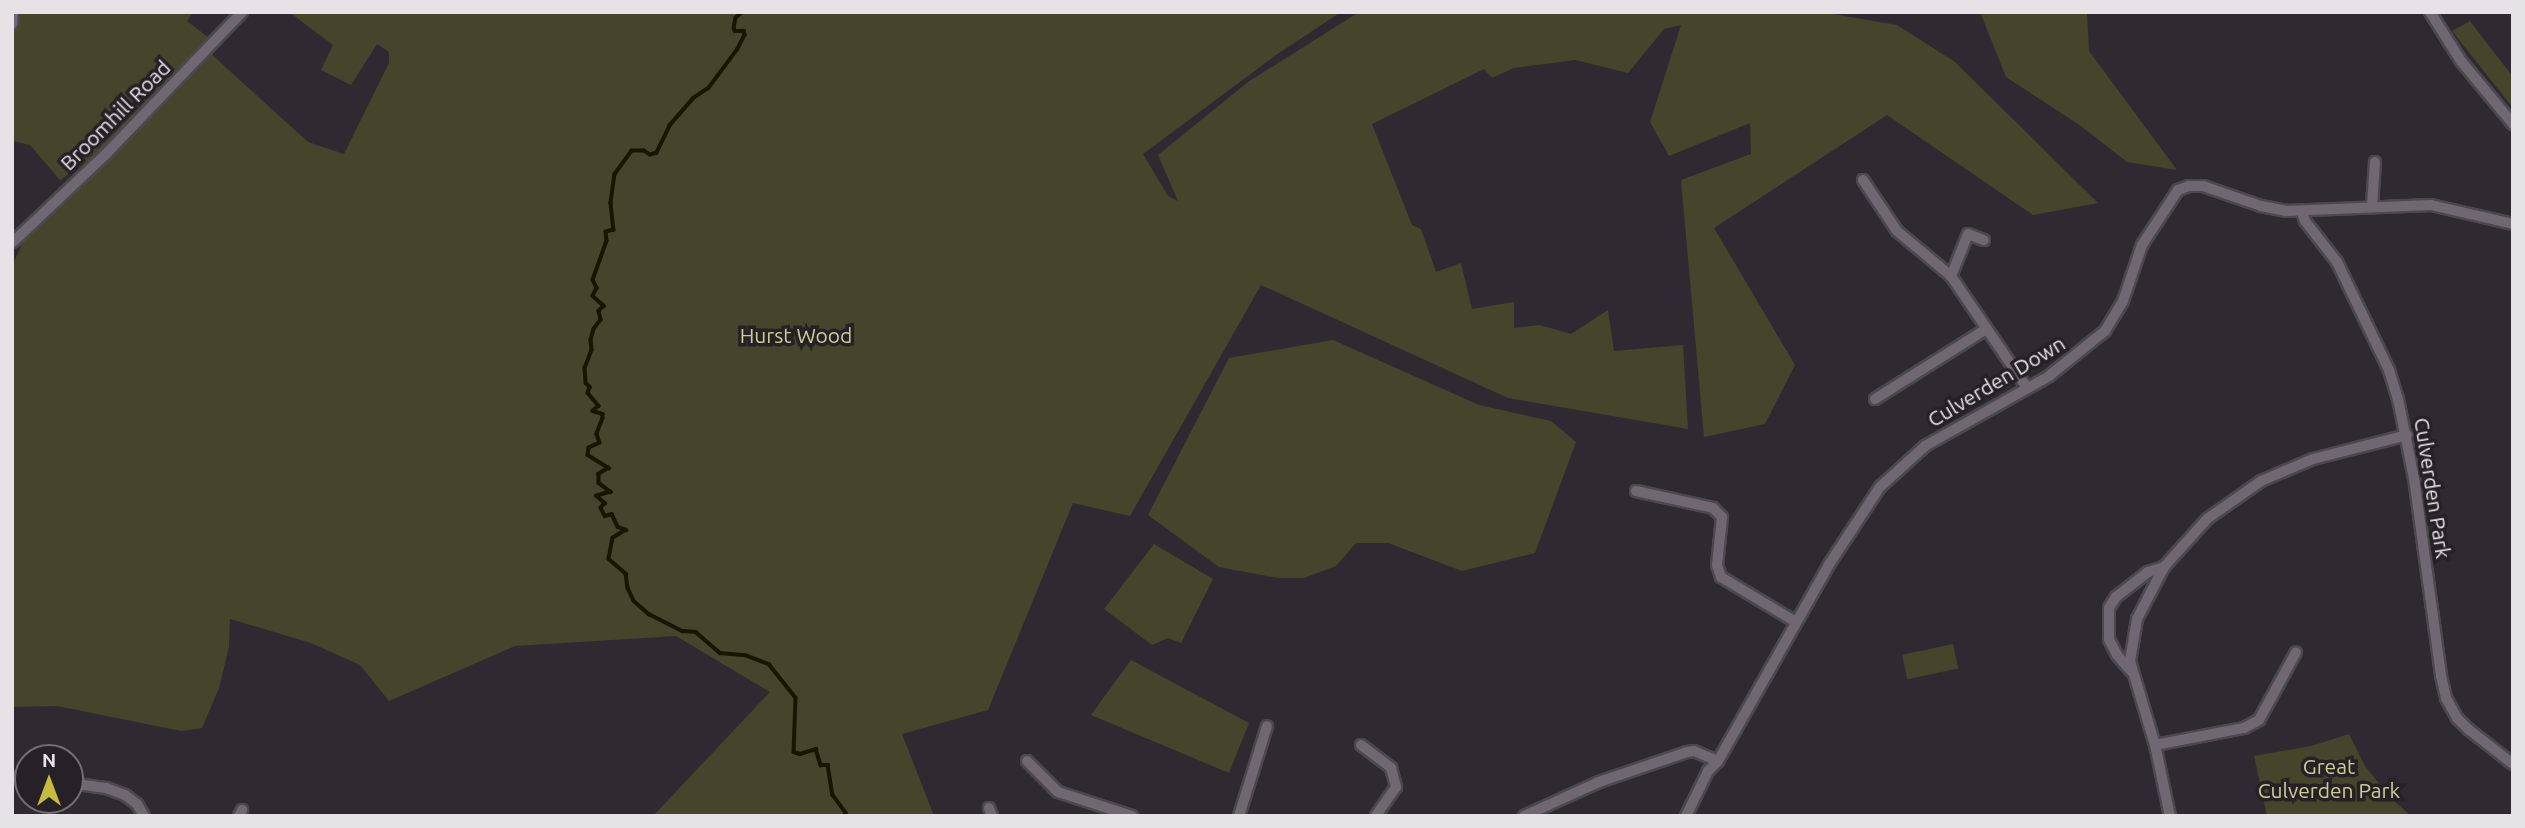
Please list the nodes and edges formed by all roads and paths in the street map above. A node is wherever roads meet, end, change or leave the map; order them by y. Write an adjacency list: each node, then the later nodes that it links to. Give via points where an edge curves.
1 (13, 12): 4 (street)
2 (242, 12): 13 (street, Broomhill Road)
3 (2430, 12): 5 (street, via 2461,61)
4 (12, 24)
5 (2513, 124)
6 (2375, 162): 8 (street)
7 (1863, 180): 14 (street, via 1897,231)
8 (2372, 206): 9 (street, Culverden Down); 10 (street, Culverden Down, via 2431,205)
9 (2302, 212): 16 (street, Culverden Down, via 2261,206 2203,186 2178,190 2142,245 2111,324 2071,362); 18 (street, Culverden Park, via 2337,262 2389,370)
10 (2513, 224)
11 (12, 237): 13 (street)
12 (1984, 240): 14 (street, via 1968,234)
13 (13, 243)
14 (1951, 276): 15 (street)
15 (1986, 329): 16 (street); 17 (street)
16 (2026, 388): 21 (street, Culverden Down, via 1925,446 1880,487)
17 (1875, 400)
18 (2407, 435): 20 (street, via 2313,459 2260,481 2207,519); 29 (street, Culverden Park, via 2446,698 2468,729)
19 (1636, 491): 21 (street, via 1713,508 1722,517 1717,565 1721,577)
20 (2164, 567): 23 (street, via 2137,619 2130,651); 23 (street, via 2147,572 2109,608 2109,639)
21 (1796, 622): 28 (street, Culverden Down)
22 (2296, 652): 26 (street, via 2259,720 2244,728)
23 (2132, 672): 26 (street)
24 (1267, 726): 33 (street)
25 (1361, 745): 34 (street, via 1391,768 1396,787)
26 (2155, 745): 37 (street)
27 (1027, 761): 32 (street, via 1058,792)
28 (1718, 761): 35 (street, via 1687,752 1599,782); 36 (street, Culverden Down, via 1708,771)
29 (2513, 764)
30 (84, 785): 31 (street, via 125,795)
31 (144, 816)
32 (1132, 816)
33 (1239, 816)
34 (1376, 816)
35 (1524, 816)
36 (1686, 816)
37 (2170, 816)

